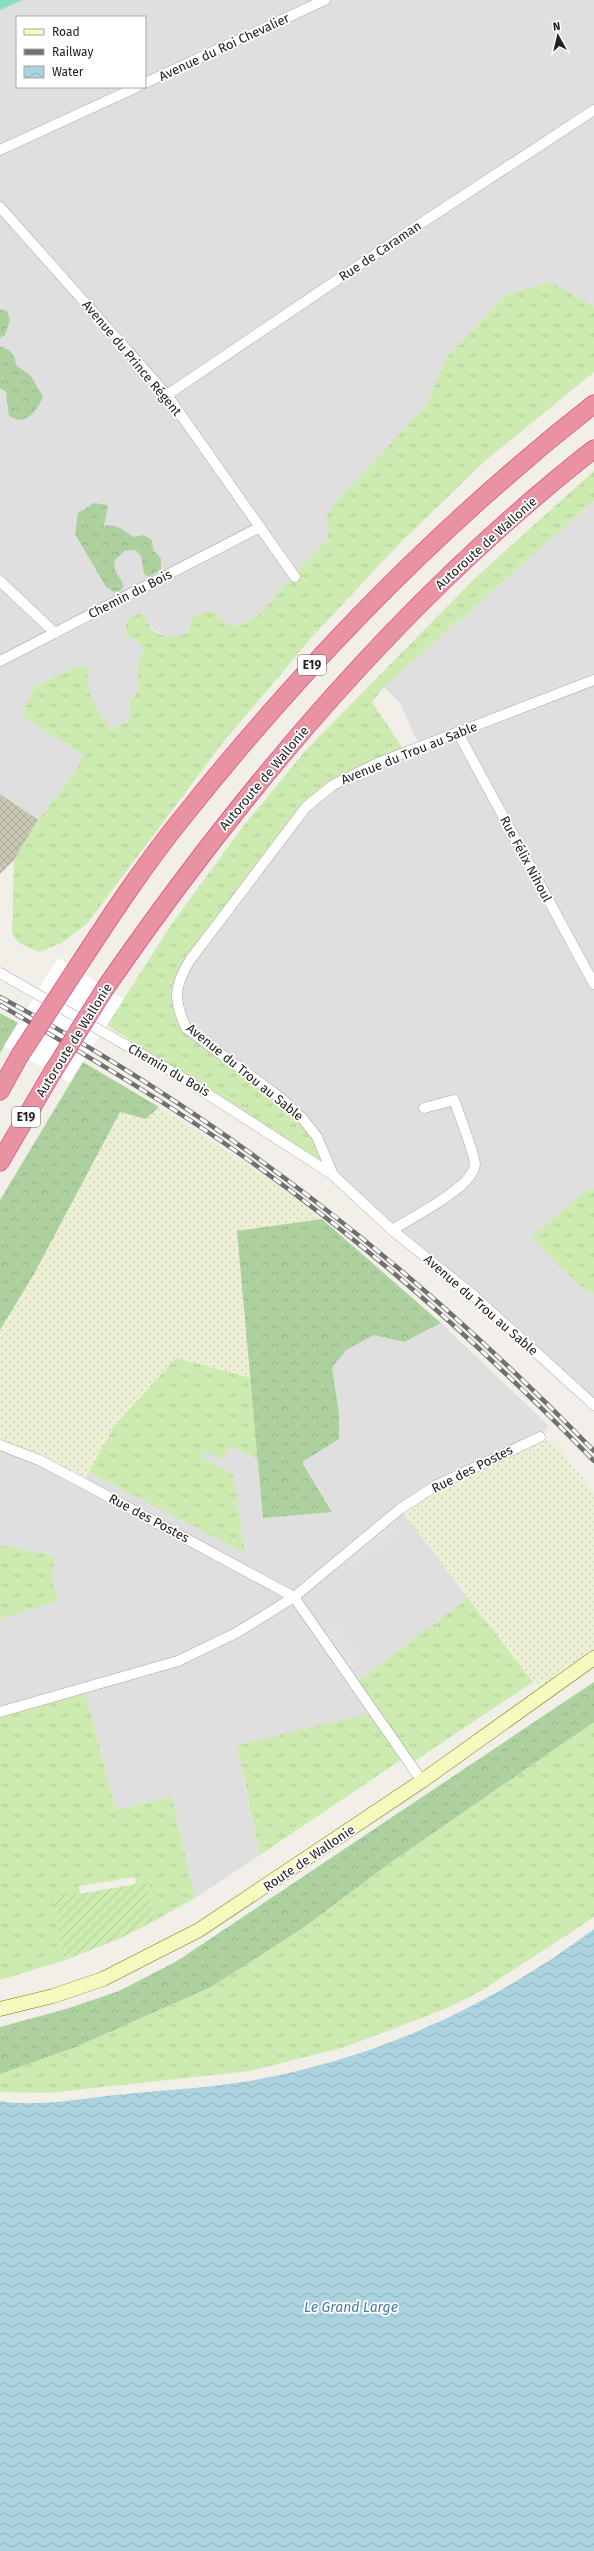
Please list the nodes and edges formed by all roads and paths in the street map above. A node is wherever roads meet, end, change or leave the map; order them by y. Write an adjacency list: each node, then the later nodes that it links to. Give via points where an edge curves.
1 (325, 0): 2 (street, Avenue du Roi Chevalier)
2 (146, 83)
3 (135, 88): 5 (street)
4 (594, 110): 7 (street, Rue de Caraman)
5 (0, 150)
6 (0, 207): 7 (street, Avenue du Prince Régent)
7 (167, 395): 10 (street, Avenue du Prince Régent)
8 (594, 404): 19 (highway, E19, bridge, via 539,447 405,569 288,690 182,817 76,969 20,1055)
9 (594, 449): 21 (highway, Autoroute de Wallonie / E19, bridge, via 559,476 430,594 315,717 212,839 106,987 52,1072)
10 (260, 527): 11 (street, Avenue du Prince Régent); 13 (street, Chemin du Bois)
11 (295, 577)
12 (0, 581): 13 (street)
13 (55, 633): 14 (street, Chemin du Bois)
14 (0, 661)
15 (594, 680): 16 (street, Avenue du Trou au Sable)
16 (458, 733): 18 (street, Rue Félix Nihoul); 22 (street, Avenue du Trou au Sable, via 352,775 333,785 306,807 190,960 181,976 176,994 179,1012 186,1028 282,1099 303,1119 317,1137)
17 (0, 973): 22 (street, Chemin du Bois, via 178,1075)
18 (594, 984)
19 (0, 1091)
20 (424, 1108): 23 (street, via 454,1100 475,1164 469,1179 442,1200)
21 (0, 1162)
22 (333, 1175): 23 (street, Avenue du Trou au Sable)
23 (392, 1230): 24 (street, Avenue du Trou au Sable, via 473,1295)
24 (594, 1405)
25 (540, 1437): 27 (street, Rue des Postes, via 437,1485 400,1509)
26 (0, 1445): 27 (street, Rue des Postes, via 39,1460)
27 (294, 1597): 29 (street, Rue des Postes, via 236,1633 178,1661); 30 (street, Rue des Postes)
28 (594, 1658): 30 (main road, Route de Wallonie)
29 (0, 1712)
30 (422, 1782): 31 (main road, Route de Wallonie, via 199,1930 150,1957 103,1979 53,1996)
31 (0, 2009)

